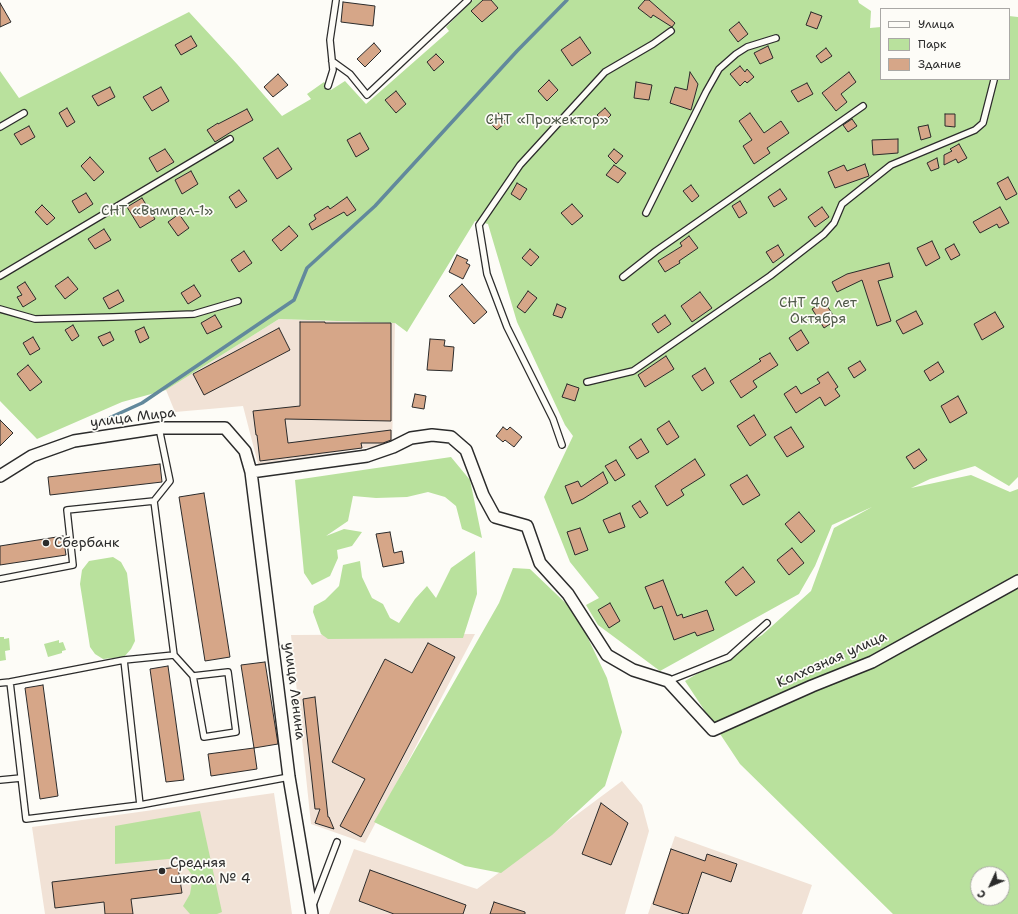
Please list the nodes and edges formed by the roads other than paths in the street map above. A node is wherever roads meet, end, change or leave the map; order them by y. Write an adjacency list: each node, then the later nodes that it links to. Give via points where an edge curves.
1 (336, 0): 5 (lane, via 330,40)
2 (468, 0): 5 (lane, via 367,95 350,74)
3 (671, 31): 19 (lane, via 605,72 520,165 479,225 487,274 507,327 553,418)
4 (776, 38): 12 (lane, via 747,48 719,69)
5 (332, 61): 7 (lane, via 332,76)
6 (994, 80): 17 (lane, via 983,123 975,130 891,165 842,204 834,223 824,234 770,276 633,371)
7 (328, 86)
8 (863, 106): 14 (lane, via 656,251)
9 (24, 112): 10 (lane)
10 (0, 126)
11 (230, 139): 13 (lane)
12 (646, 214)
13 (0, 276)
14 (623, 277)
15 (238, 301): 16 (lane, via 194,314 142,316 35,319)
16 (0, 309)
17 (587, 382)
18 (159, 428): 20 (street, улица Мира, via 225,428 245,451); 21 (street, улица Мира, via 74,441 32,456); 22 (lane, via 170,481)
19 (562, 445)
20 (251, 472): 30 (street, via 367,456 411,438 432,435 451,437 466,450 483,495 495,517 527,526 540,564 568,594 607,655 633,670); 32 (street, улица Ленина)
21 (0, 476)
22 (154, 501): 23 (lane, via 67,510 73,565); 26 (lane)
23 (0, 579)
24 (1018, 581): 30 (street, Колхозная улица, via 872,662 713,730)
25 (767, 623): 30 (lane, via 729,658)
26 (174, 655): 27 (lane); 28 (lane)
27 (124, 660): 29 (lane); 35 (lane)
28 (193, 676): 28 (lane, via 204,737 236,732 228,672)
29 (10, 682): 31 (lane); 33 (lane)
30 (668, 682)
31 (0, 683)
32 (289, 777): 35 (lane); 37 (street, улица Ленина)
33 (21, 778): 34 (lane); 35 (lane, via 26,819)
34 (0, 780)
35 (140, 805)
36 (337, 842): 37 (lane)
37 (312, 911)

